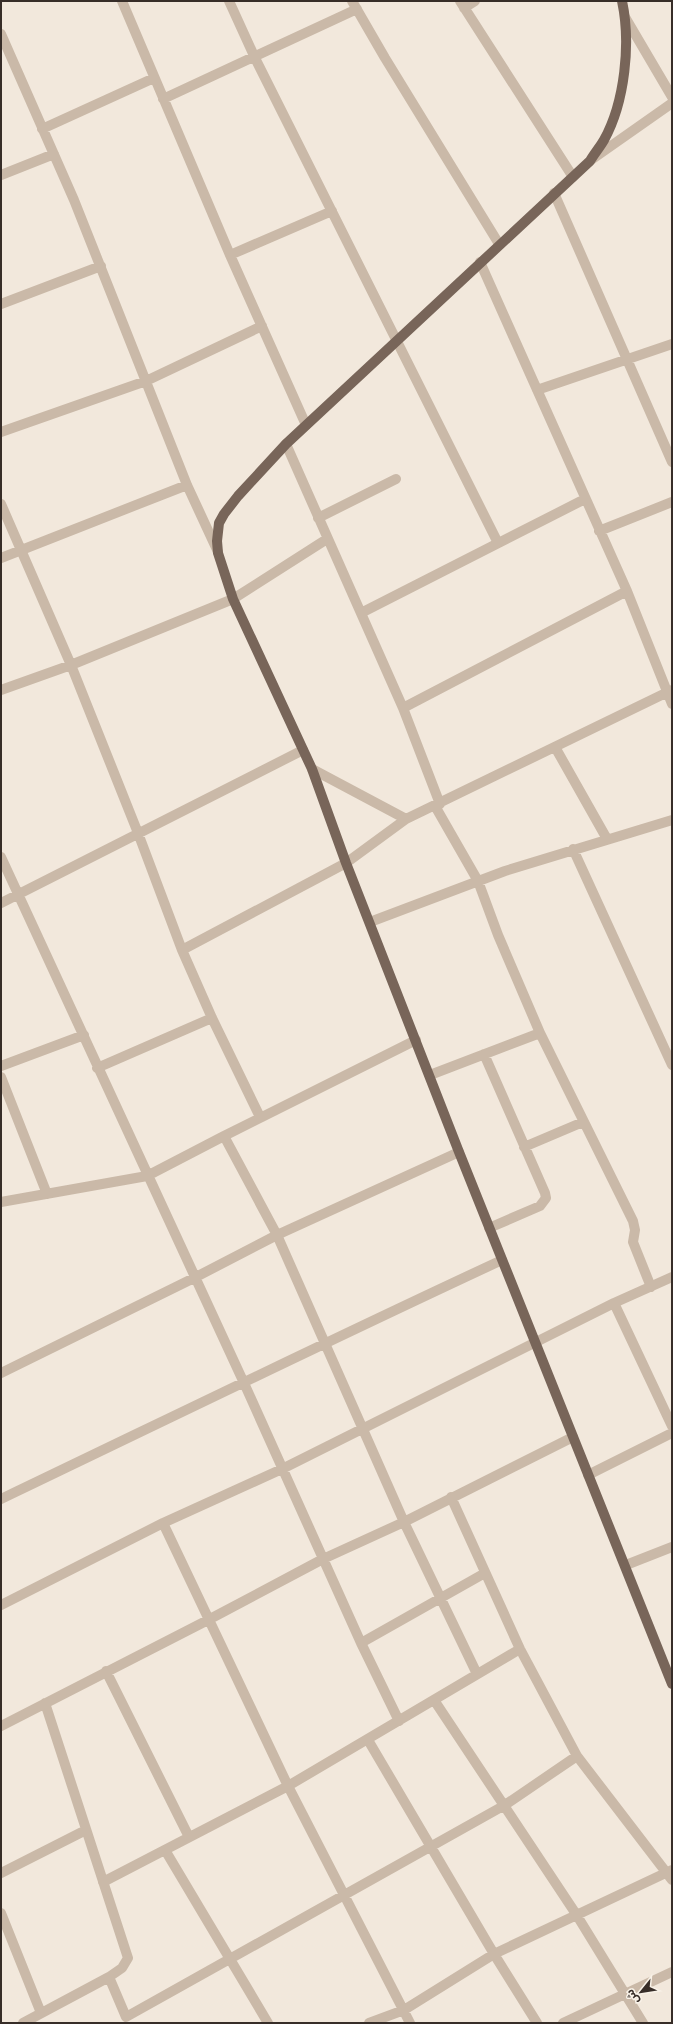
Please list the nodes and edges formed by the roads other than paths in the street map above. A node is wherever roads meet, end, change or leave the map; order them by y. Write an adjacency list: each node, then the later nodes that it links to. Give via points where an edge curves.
1 (122, 1): 10 (street)
2 (229, 1): 9 (street)
3 (475, 1): 5 (street)
4 (625, 2): 7 (main road)
5 (462, 4): 18 (street)
6 (355, 5): 9 (street); 21 (street)
7 (625, 17): 11 (street); 16 (main road, via 625,66 620,98 604,140)
8 (2, 37): 14 (street)
9 (255, 58): 12 (street); 20 (street)
10 (154, 78): 12 (street); 14 (street)
11 (672, 97)
12 (162, 99): 22 (street)
13 (672, 103): 16 (street)
14 (42, 129): 15 (street)
15 (54, 154): 17 (street); 24 (street)
16 (590, 161): 18 (main road)
17 (1, 175)
18 (573, 176): 19 (main road)
19 (554, 193): 21 (main road); 29 (street)
20 (332, 211): 22 (street); 27 (street)
21 (499, 244): 23 (main road)
22 (230, 255): 26 (street)
23 (480, 262): 27 (main road); 31 (street)
24 (101, 266): 25 (street); 30 (street)
25 (1, 304)
26 (262, 326): 30 (street); 32 (street)
27 (397, 340): 32 (main road); 44 (street)
28 (672, 344): 29 (street)
29 (627, 359): 31 (street); 35 (street)
30 (146, 381): 33 (street); 37 (street)
31 (537, 390): 38 (street)
32 (306, 425): 34 (main road)
33 (1, 432)
34 (286, 444): 41 (street); 46 (main road, via 238,496 219,522)
35 (672, 462)
36 (396, 479): 41 (street)
37 (187, 485): 45 (street); 46 (street)
38 (585, 499): 42 (street); 44 (street)
39 (672, 502): 42 (street)
40 (1, 504): 45 (street)
41 (318, 518): 43 (street)
42 (599, 531): 48 (street)
43 (327, 539): 49 (street); 50 (street)
44 (498, 543): 50 (street)
45 (20, 550): 47 (street); 51 (street)
46 (218, 553): 49 (main road)
47 (1, 558)
48 (627, 591): 53 (street); 55 (street)
49 (233, 599): 51 (street); 57 (main road)
50 (360, 613): 55 (street)
51 (71, 665): 52 (street); 62 (street)
52 (1, 690)
53 (669, 691): 54 (street); 56 (street)
54 (672, 704)
55 (403, 708): 59 (street)
56 (555, 748): 59 (street); 63 (street)
57 (303, 750): 58 (main road); 62 (street)
58 (312, 769): 60 (street); 66 (main road)
59 (438, 805): 60 (street); 67 (street)
60 (406, 819): 66 (street)
61 (672, 820): 63 (street)
62 (138, 833): 68 (street); 71 (street)
63 (607, 839): 64 (street)
64 (573, 849): 67 (street); 78 (street)
65 (1, 857): 68 (street)
66 (346, 863): 70 (main road); 71 (street)
67 (478, 881): 70 (street); 73 (street)
68 (19, 895): 69 (street); 74 (street)
69 (1, 903)
70 (370, 922): 75 (main road)
71 (182, 950): 72 (street)
72 (212, 1018): 79 (street); 82 (street)
73 (540, 1033): 76 (street); 83 (street)
74 (84, 1035): 77 (street); 79 (street)
75 (416, 1040): 80 (main road); 82 (street)
76 (484, 1054): 80 (street); 85 (street)
77 (1, 1066)
78 (672, 1066)
79 (97, 1068): 87 (street)
80 (430, 1075): 86 (main road)
81 (1, 1077): 88 (street)
82 (260, 1116): 84 (street)
83 (583, 1122): 85 (street); 95 (street, via 633,1221 633,1242)
84 (224, 1136): 87 (street); 91 (street)
85 (524, 1147): 90 (street, via 545,1193 545,1202)
86 (459, 1152): 90 (main road); 91 (street)
87 (147, 1176): 88 (street); 94 (street)
88 (47, 1194): 89 (street)
89 (1, 1202)
90 (489, 1228): 92 (main road)
91 (277, 1234): 94 (street); 97 (street)
92 (502, 1260): 97 (street); 98 (main road)
93 (672, 1277): 95 (street)
94 (194, 1278): 99 (street); 100 (street)
95 (651, 1286): 96 (street)
96 (614, 1303): 98 (street); 101 (street)
97 (324, 1342): 100 (street); 102 (street)
98 (536, 1343): 102 (street); 104 (main road)
99 (1, 1373)
100 (244, 1383): 105 (street); 108 (street)
101 (672, 1426)
102 (363, 1430): 105 (street); 109 (street)
103 (672, 1433): 106 (street)
104 (572, 1437): 106 (main road); 107 (street)
105 (282, 1469): 110 (street); 112 (street)
106 (588, 1475): 113 (main road)
107 (451, 1497): 109 (street); 114 (street)
108 (1, 1499)
109 (404, 1522): 112 (street); 115 (street)
110 (163, 1523): 116 (street); 117 (street)
111 (672, 1547): 113 (street)
112 (323, 1559): 117 (street); 118 (street)
113 (626, 1565): 122 (main road)
114 (485, 1573): 115 (street); 119 (street)
115 (441, 1598): 118 (street); 121 (street)
116 (1, 1605)
117 (208, 1620): 120 (street); 129 (street)
118 (360, 1643): 125 (street)
119 (520, 1649): 121 (street); 128 (street)
120 (106, 1671): 124 (street); 132 (street)
121 (477, 1674): 123 (street)
122 (672, 1684)
123 (434, 1700): 125 (street); 130 (street)
124 (45, 1703): 126 (street); 131 (street)
125 (399, 1721): 127 (street)
126 (1, 1726)
127 (368, 1740): 129 (street); 133 (street)
128 (577, 1756): 130 (street); 136 (street)
129 (288, 1786): 132 (street); 138 (street)
130 (505, 1805): 133 (street); 140 (street)
131 (86, 1830): 135 (street); 137 (street)
132 (189, 1837): 134 (street)
133 (432, 1846): 138 (street); 141 (street)
134 (165, 1850): 137 (street); 142 (street)
135 (1, 1873)
136 (670, 1874): 140 (street)
137 (103, 1882): 144 (street, via 128,1958 122,1968)
138 (344, 1895): 142 (street); 146 (street)
139 (1, 1913): 147 (street)
140 (576, 1914): 141 (street); 145 (street)
141 (494, 1954): 146 (street); 153 (street)
142 (229, 1958): 148 (street); 150 (street)
143 (672, 1972): 145 (street)
144 (109, 1977): 147 (street); 148 (street)
145 (625, 1994): 154 (street); 155 (street)
146 (404, 2010): 151 (street); 152 (street)
147 (41, 2013): 149 (street)
148 (127, 2020)
149 (23, 2023)
150 (268, 2023)
151 (369, 2023)
152 (410, 2023)
153 (537, 2023)
154 (563, 2023)
155 (643, 2023)

